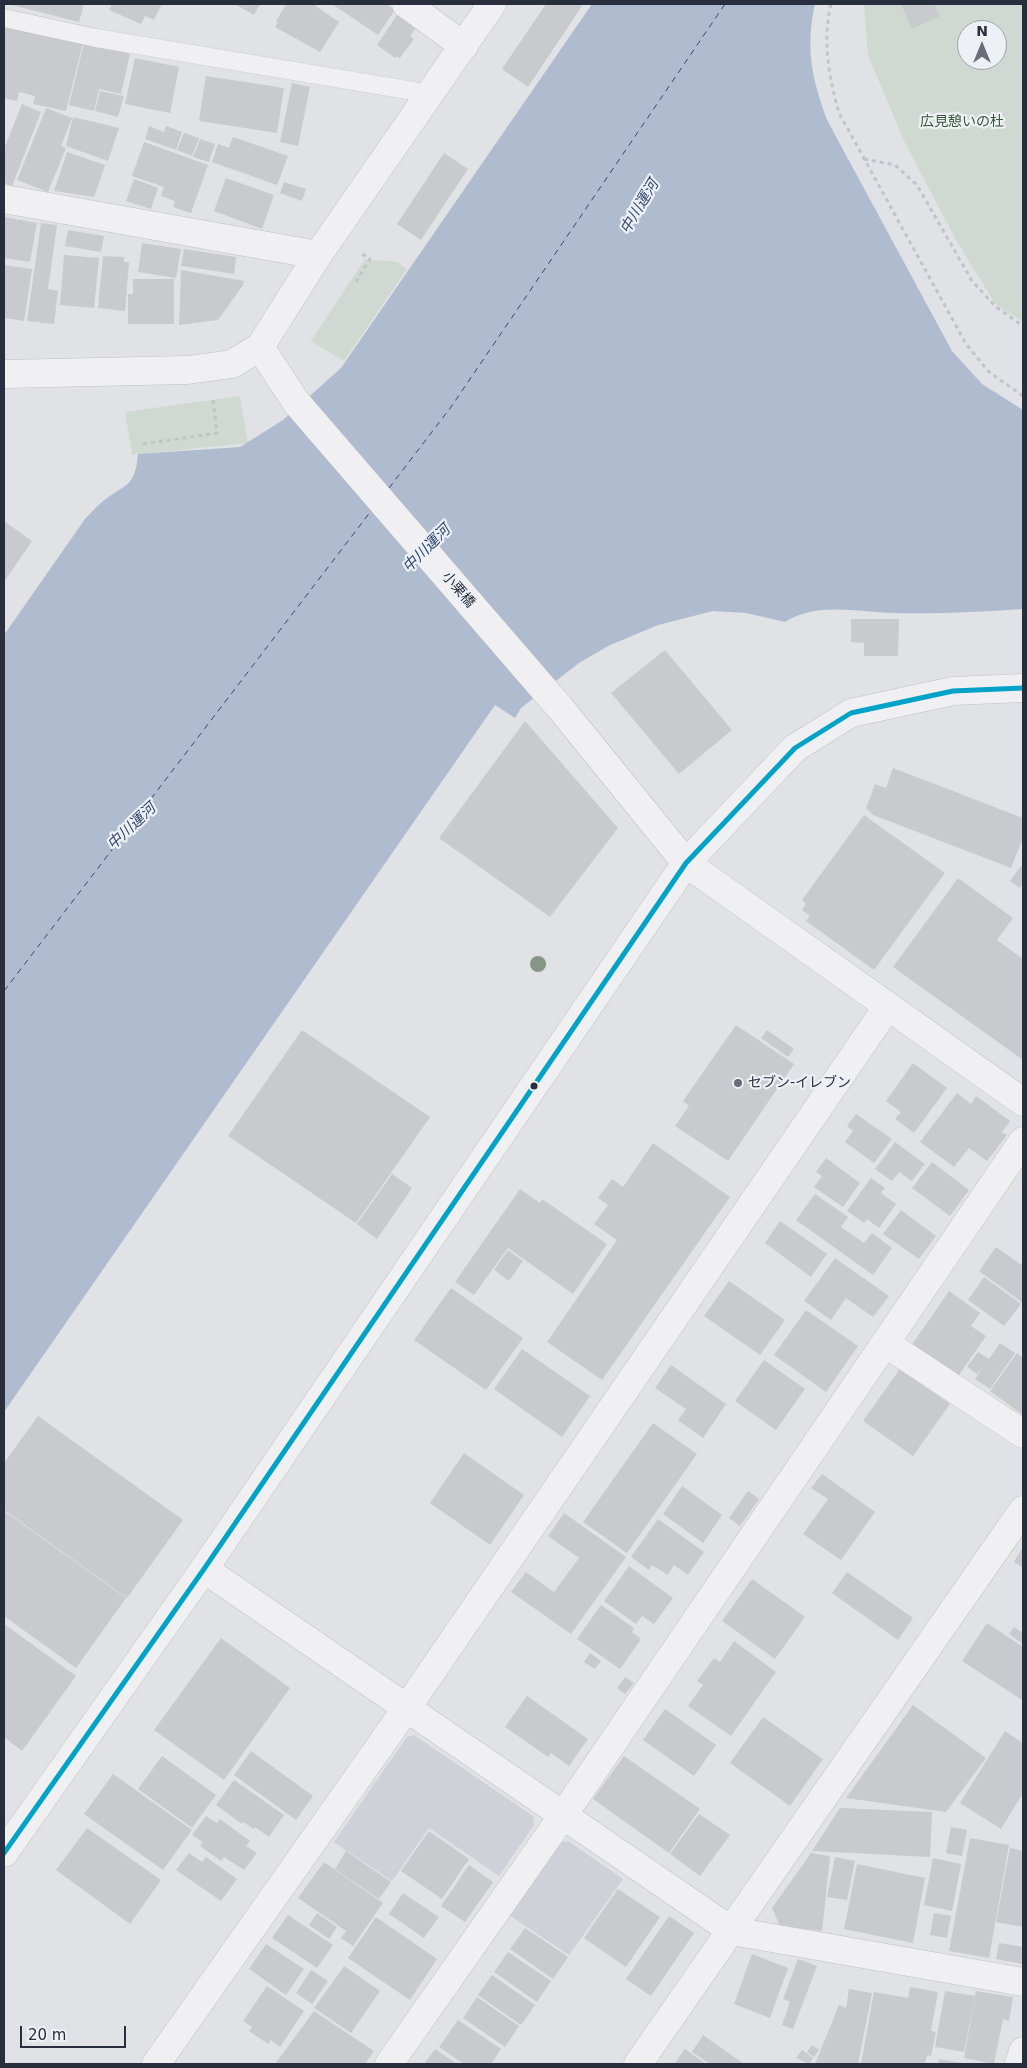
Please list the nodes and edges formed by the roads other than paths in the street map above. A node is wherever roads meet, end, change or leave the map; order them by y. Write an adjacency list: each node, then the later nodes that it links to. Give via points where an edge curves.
1 (406, 4): 4 (street)
2 (492, 4): 4 (street)
3 (4, 18): 5 (lane, via 96,38)
4 (464, 46): 5 (street)
5 (432, 94): 7 (street)
6 (4, 199): 7 (street)
7 (318, 254): 8 (street)
8 (260, 347): 9 (street, via 232,364 188,370); 11 (street, 小栗橋, via 296,402 561,709)
9 (4, 374)
10 (1023, 688): 11 (street, via 953,691 851,714 795,748)
11 (686, 862): 12 (street, 小栗橋); 18 (street)
12 (888, 1006): 13 (street, 小栗橋); 19 (street)
13 (1023, 1102)
14 (1023, 1141): 15 (street)
15 (885, 1343): 16 (street); 20 (street)
16 (1023, 1434)
17 (1023, 1510): 22 (street)
18 (204, 1569): 19 (street); 21 (street)
19 (406, 1709): 20 (street); 25 (street)
20 (564, 1814): 22 (street); 26 (street)
21 (4, 1852)
22 (732, 1931): 23 (street); 27 (street)
23 (1023, 1982)
24 (1023, 2051): 28 (street)
25 (156, 2064)
26 (389, 2064)
27 (638, 2064)
28 (1019, 2064)

